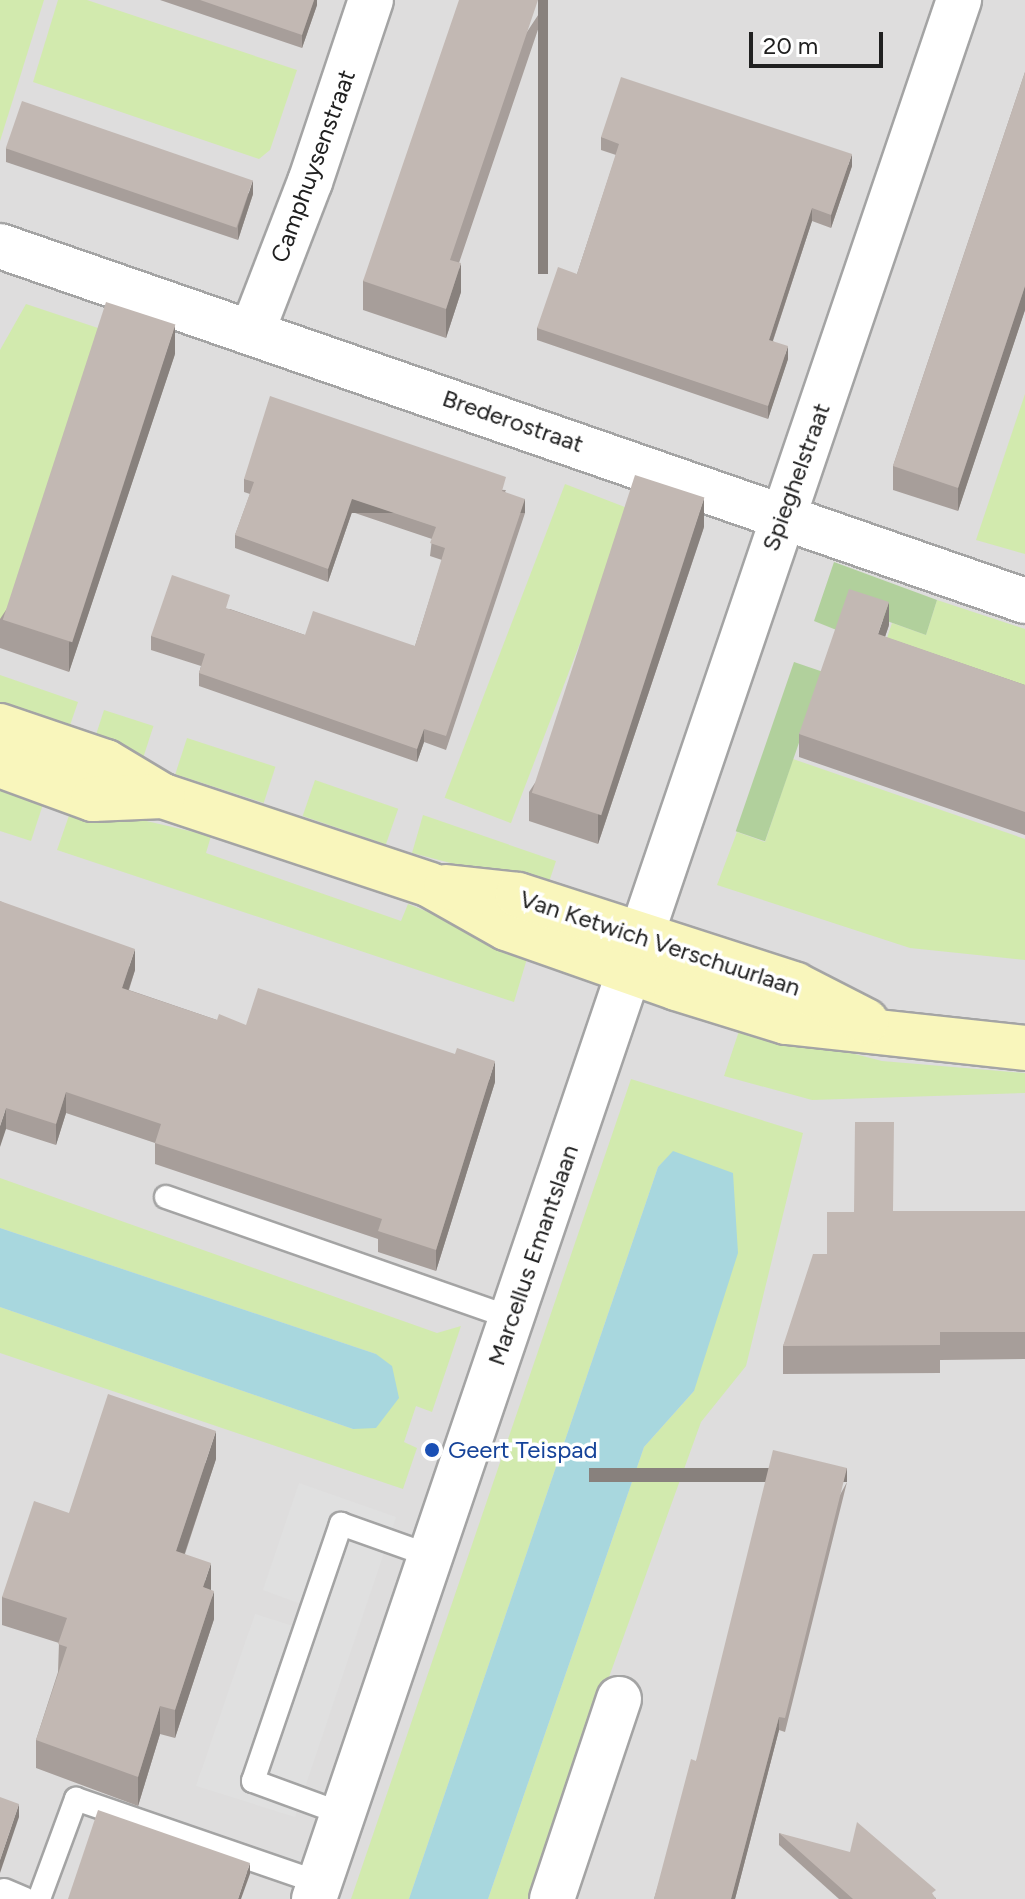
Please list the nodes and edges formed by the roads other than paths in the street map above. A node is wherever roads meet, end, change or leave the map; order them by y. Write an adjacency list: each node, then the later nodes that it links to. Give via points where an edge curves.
1 (371, 0): 4 (street, Camphuysenstraat)
2 (948, 4): 5 (street, Spieghelstraat, via 836,368)
3 (0, 246): 4 (street, Brederostraat)
4 (252, 332): 5 (street, Brederostraat)
5 (781, 513): 6 (street, Brederostraat); 10 (street, Spieghelstraat)
6 (1025, 601)
7 (0, 726): 9 (main road, Van Ketwich Verschuurlaan, via 106,762)
8 (0, 765): 9 (main road, Van Ketwich Verschuurlaan, via 93,799)
9 (163, 796): 10 (main road, Van Ketwich Verschuurlaan, via 430,885 518,895)
10 (635, 953): 11 (main road, Van Ketwich Verschuurlaan, via 796,985 882,1029); 13 (street, Marcellus Emantslaan)
11 (1025, 1048)
12 (166, 1197): 13 (lane)
13 (512, 1318): 14 (street, Marcellus Emantslaan)
14 (431, 1556): 16 (street, Marcellus Emantslaan); 16 (lane, via 341,1524 263,1750 253,1781)
15 (619, 1699): 21 (street)
16 (343, 1814): 18 (street, Marcellus Emantslaan)
17 (4, 1890): 19 (lane)
18 (317, 1891): 20 (lane, via 76,1799)
19 (25, 1899)
20 (39, 1899)
21 (552, 1899)

